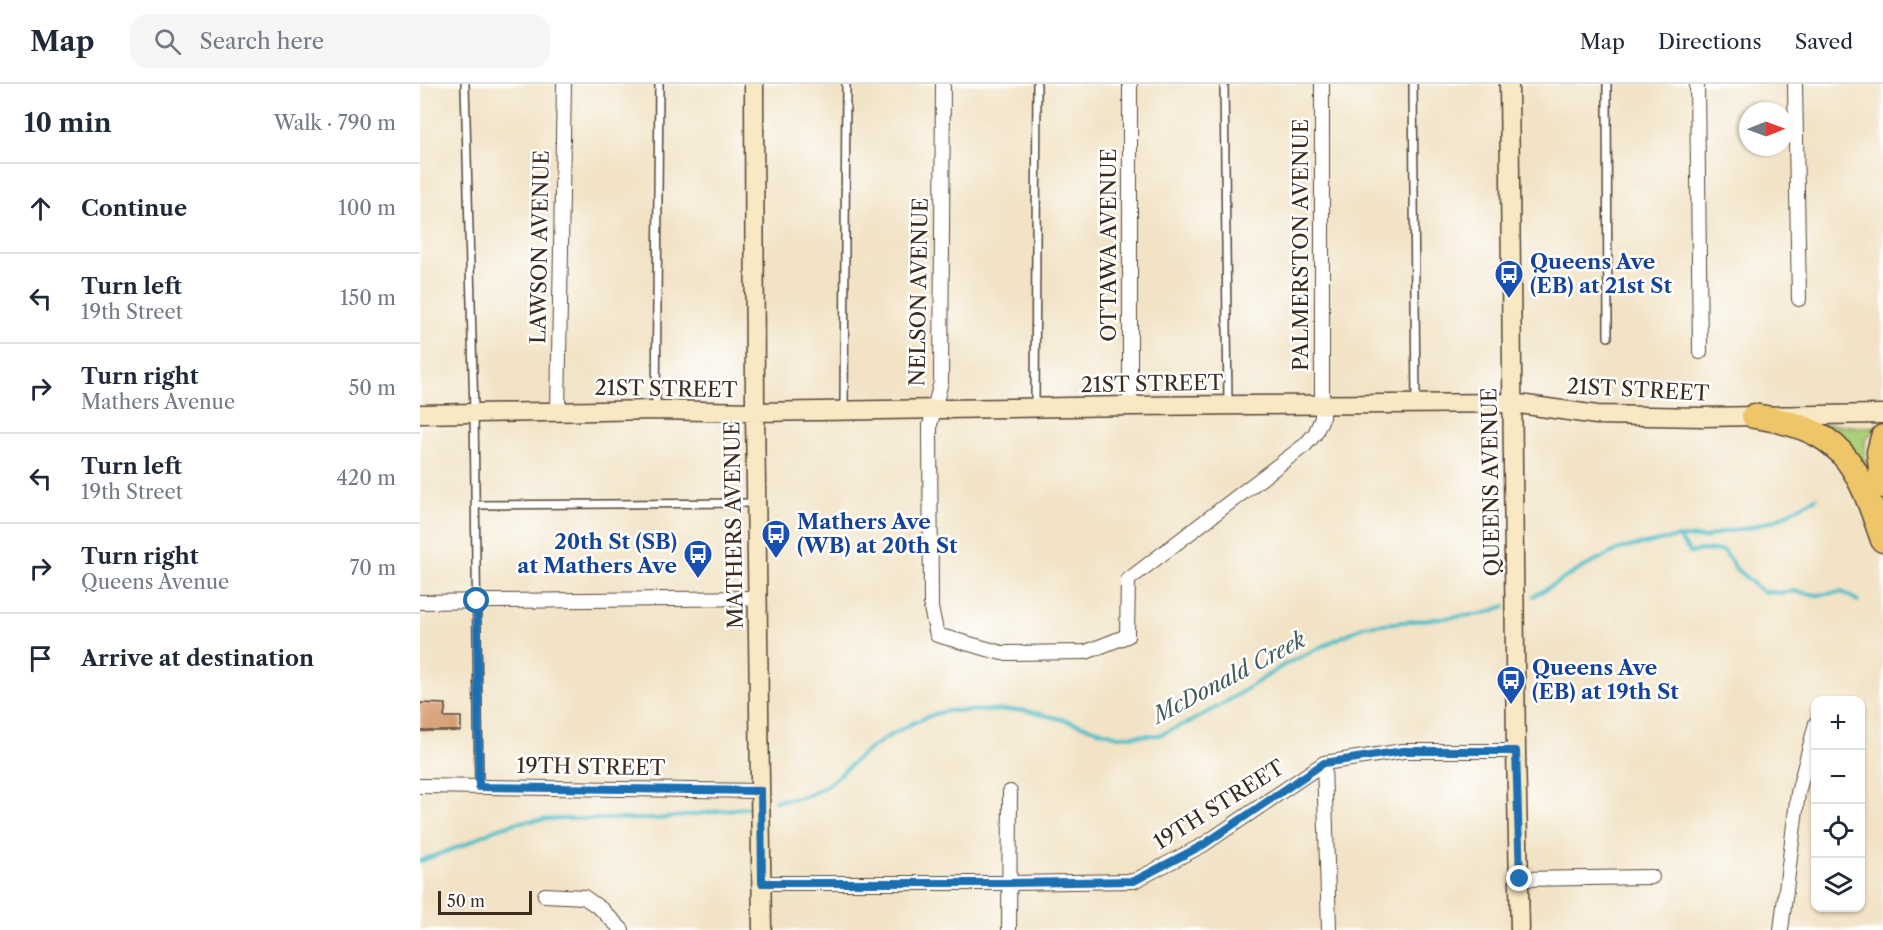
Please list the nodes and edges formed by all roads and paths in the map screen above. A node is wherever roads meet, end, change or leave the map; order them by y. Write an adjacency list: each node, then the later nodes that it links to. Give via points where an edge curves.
1 (465, 84): 29 (lane)
2 (564, 84): 26 (street, LAWSON AVENUE)
3 (659, 84): 25 (lane)
4 (754, 84): 30 (street, MATHERS AVENUE)
5 (846, 84): 27 (lane)
6 (943, 84): 28 (street, NELSON AVENUE, via 941,382)
7 (1037, 84): 24 (lane)
8 (1130, 84): 22 (street, OTTAWA AVENUE)
9 (1224, 84): 21 (lane)
10 (1322, 84): 23 (street, PALMERSTON AVENUE)
11 (1413, 84): 20 (lane)
12 (1509, 84): 19 (street, QUEENS AVENUE)
13 (1607, 84): 17 (lane)
14 (1697, 84): 18 (street)
15 (1795, 84): 16 (street)
16 (1799, 299)
17 (1608, 338)
18 (1700, 352)
19 (1512, 403): 20 (street, 21ST STREET); 33 (street, 21ST STREET, via 1597,415); 44 (street, QUEENS AVENUE)
20 (1416, 404): 23 (street, 21ST STREET)
21 (1228, 405): 22 (street, 21ST STREET); 23 (street, 21ST STREET)
22 (1130, 406): 24 (street, 21ST STREET)
23 (1322, 406): 42 (street, PALMERSTON AVENUE, via 1315,434 1305,444 1128,580 1127,636 1086,652 1002,653 937,635)
24 (1035, 407): 28 (street, 21ST STREET)
25 (656, 410): 26 (street, 21ST STREET); 30 (street, 21ST STREET)
26 (558, 411): 29 (street, 21ST STREET)
27 (844, 411): 28 (street, 21ST STREET); 30 (street, 21ST STREET)
28 (935, 411): 42 (street, NELSON AVENUE, via 930,425)
29 (474, 412): 31 (street, 21ST STREET); 37 (lane)
30 (754, 412): 36 (street, MATHERS AVENUE)
31 (420, 414)
32 (1883, 414): 33 (street, 21ST STREET)
33 (1754, 416): 38 (highway, via 1808,429 1837,447 1861,480)
34 (1883, 437): 35 (highway, via 1879,452)
35 (1883, 486)
36 (756, 503): 37 (lane); 39 (street, MATHERS AVENUE)
37 (475, 505): 40 (lane)
38 (1883, 540)
39 (758, 598): 40 (street); 48 (street, MATHERS AVENUE)
40 (477, 601): 41 (street); 47 (lane)
41 (420, 602)
42 (931, 608)
43 (1811, 739): 60 (street, via 1798,793)
44 (1516, 751): 45 (street, 19TH STREET, via 1403,751); 51 (street, QUEENS AVENUE)
45 (1324, 763): 53 (street, 19TH STREET, via 1203,845 1134,881); 58 (street)
46 (420, 786): 47 (street, 19TH STREET)
47 (479, 787): 48 (street, 19TH STREET)
48 (761, 791): 52 (street, MATHERS AVENUE)
49 (1010, 792): 53 (street)
50 (1652, 877): 51 (street)
51 (1520, 879): 59 (street, QUEENS AVENUE)
52 (762, 883): 53 (street, 19TH STREET); 56 (street, MATHERS AVENUE)
53 (1008, 883): 57 (street)
54 (545, 895): 55 (street, via 584,897)
55 (622, 930)
56 (762, 930)
57 (1009, 930)
58 (1329, 930)
59 (1520, 930)
60 (1781, 930)

